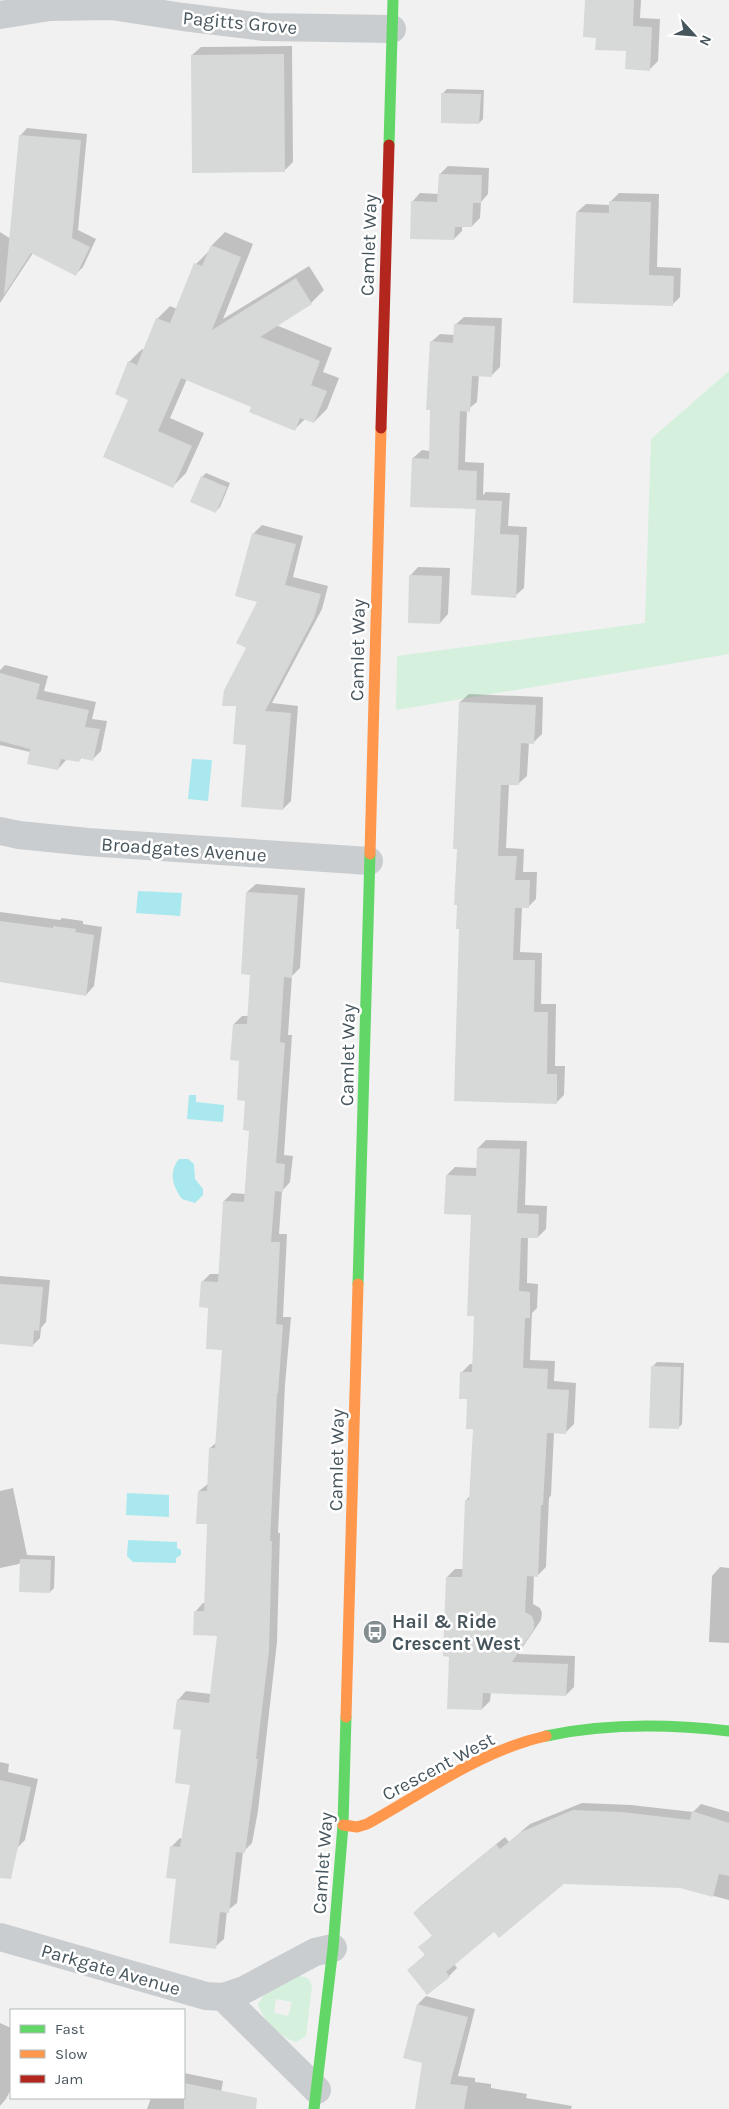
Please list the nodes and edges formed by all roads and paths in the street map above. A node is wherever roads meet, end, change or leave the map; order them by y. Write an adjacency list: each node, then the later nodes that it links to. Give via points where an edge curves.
1 (393, 0): 3 (street, Camlet Way)
2 (0, 15): 3 (street, Pagitts Grove, via 50,7 111,6 264,27)
3 (392, 29): 5 (street, Camlet Way)
4 (0, 831): 5 (street, Broadgates Avenue, via 19,836 88,842)
5 (370, 861): 7 (street, Camlet Way)
6 (729, 1731): 7 (street, Crescent West, via 665,1724 604,1727 518,1744 477,1761 367,1824)
7 (343, 1825): 9 (street, Camlet Way)
8 (0, 1937): 10 (street, Parkgate Avenue, via 206,1996)
9 (333, 1948): 10 (street, Parkgate Avenue, via 315,1952 244,1990); 11 (street, Camlet Way)
10 (222, 1997): 11 (street)
11 (316, 2100)

